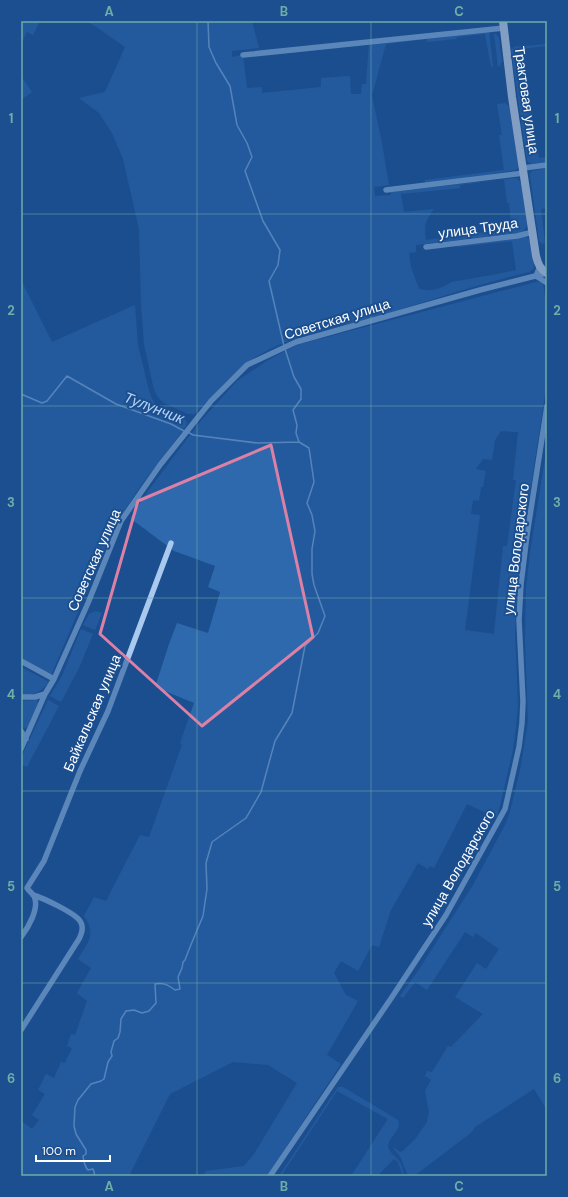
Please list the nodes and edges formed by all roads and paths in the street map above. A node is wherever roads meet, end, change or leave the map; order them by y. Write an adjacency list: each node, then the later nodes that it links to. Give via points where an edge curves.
1 (503, 25): 2 (street); 4 (highway, Трактовая улица)
2 (243, 55)
3 (547, 165): 4 (street)
4 (524, 170): 5 (street); 6 (highway, Трактовая улица)
5 (386, 190)
6 (533, 232): 7 (street, улица Труда); 8 (highway, Трактовая улица)
7 (426, 247)
8 (540, 266): 9 (highway, Трактовая улица); 10 (street)
9 (547, 273): 10 (street, Советская улица)
10 (536, 276): 11 (street); 15 (street, Советская улица, via 296,342 247,365 211,401 160,465 121,521)
11 (547, 283)
12 (547, 406): 24 (street, улица Володарского, via 521,584 519,620 523,701 520,747 505,809 446,915)
13 (171, 543): 21 (street, Байкальская улица, via 108,711 80,771 44,861 27,888)
14 (21, 661): 15 (street)
15 (54, 679): 16 (street, Советская улица)
16 (45, 694): 17 (street); 19 (street, Советская улица)
17 (21, 697)
18 (21, 731): 19 (street)
19 (26, 739): 20 (street, Советская улица)
20 (21, 749)
21 (33, 895): 22 (street, via 35,907 32,919); 23 (street, via 76,916 82,927 79,938)
22 (21, 937)
23 (21, 1030)
24 (270, 1176)

